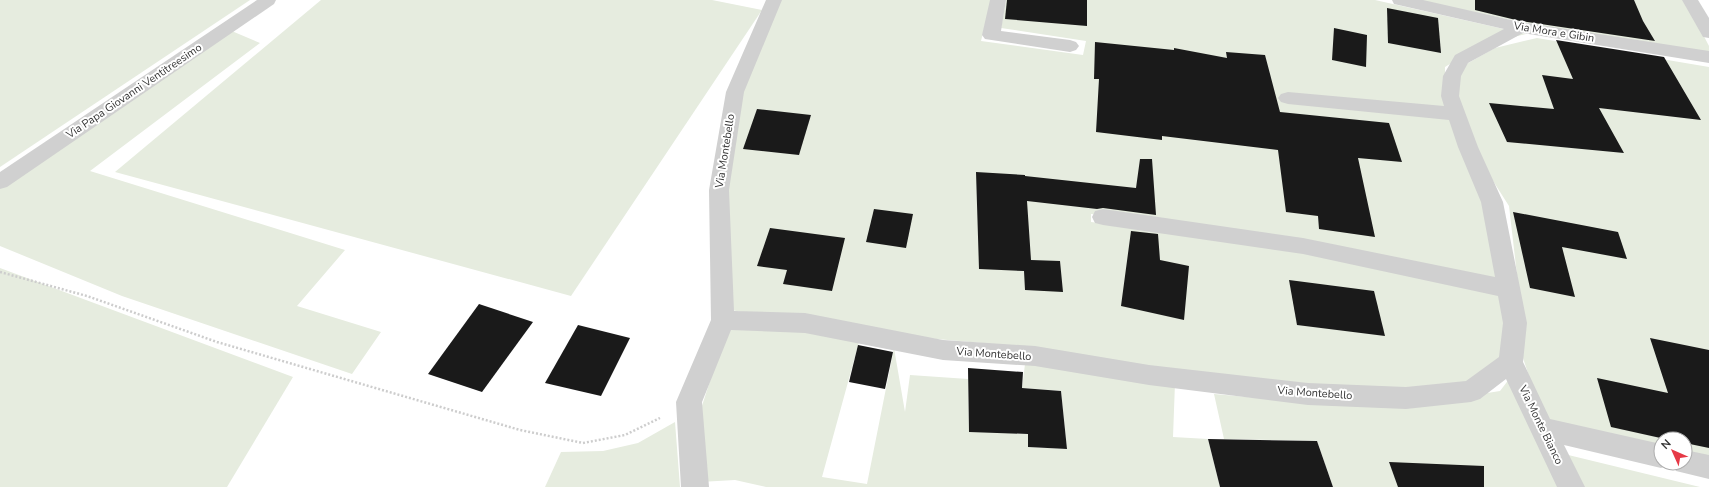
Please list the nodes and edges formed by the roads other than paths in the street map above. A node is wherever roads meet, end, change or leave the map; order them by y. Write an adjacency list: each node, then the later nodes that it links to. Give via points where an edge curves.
1 (268, 0): 12 (street, Via Papa Giovanni Ventitreesimo)
2 (774, 0): 15 (street, Via Montebello, via 735,92 719,190)
3 (998, 0): 8 (street, via 991,36)
4 (1400, 0): 6 (street, Via Mora e Gibin)
5 (1690, 0): 7 (street)
6 (1520, 28): 9 (street, Via Mora e Gibin); 11 (street, via 1461,59 1452,76 1450,96)
7 (1709, 33)
8 (1070, 46)
9 (1709, 57)
10 (1288, 98): 11 (street)
11 (1456, 114): 14 (street, via 1492,202)
12 (0, 182)
13 (1102, 217): 14 (street, via 1303,246)
14 (1509, 289): 16 (street, via 1515,323)
15 (722, 320): 16 (street, Via Montebello, via 805,323 943,350 1035,356 1149,375 1308,394 1406,398 1471,391); 21 (street, via 689,402)
16 (1511, 362): 17 (street, Via Monte Bianco)
17 (1542, 429): 18 (street); 22 (street, Via Monte Bianco)
18 (1653, 454)
19 (1693, 464): 20 (street)
20 (1709, 467)
21 (695, 487)
22 (1571, 487)

